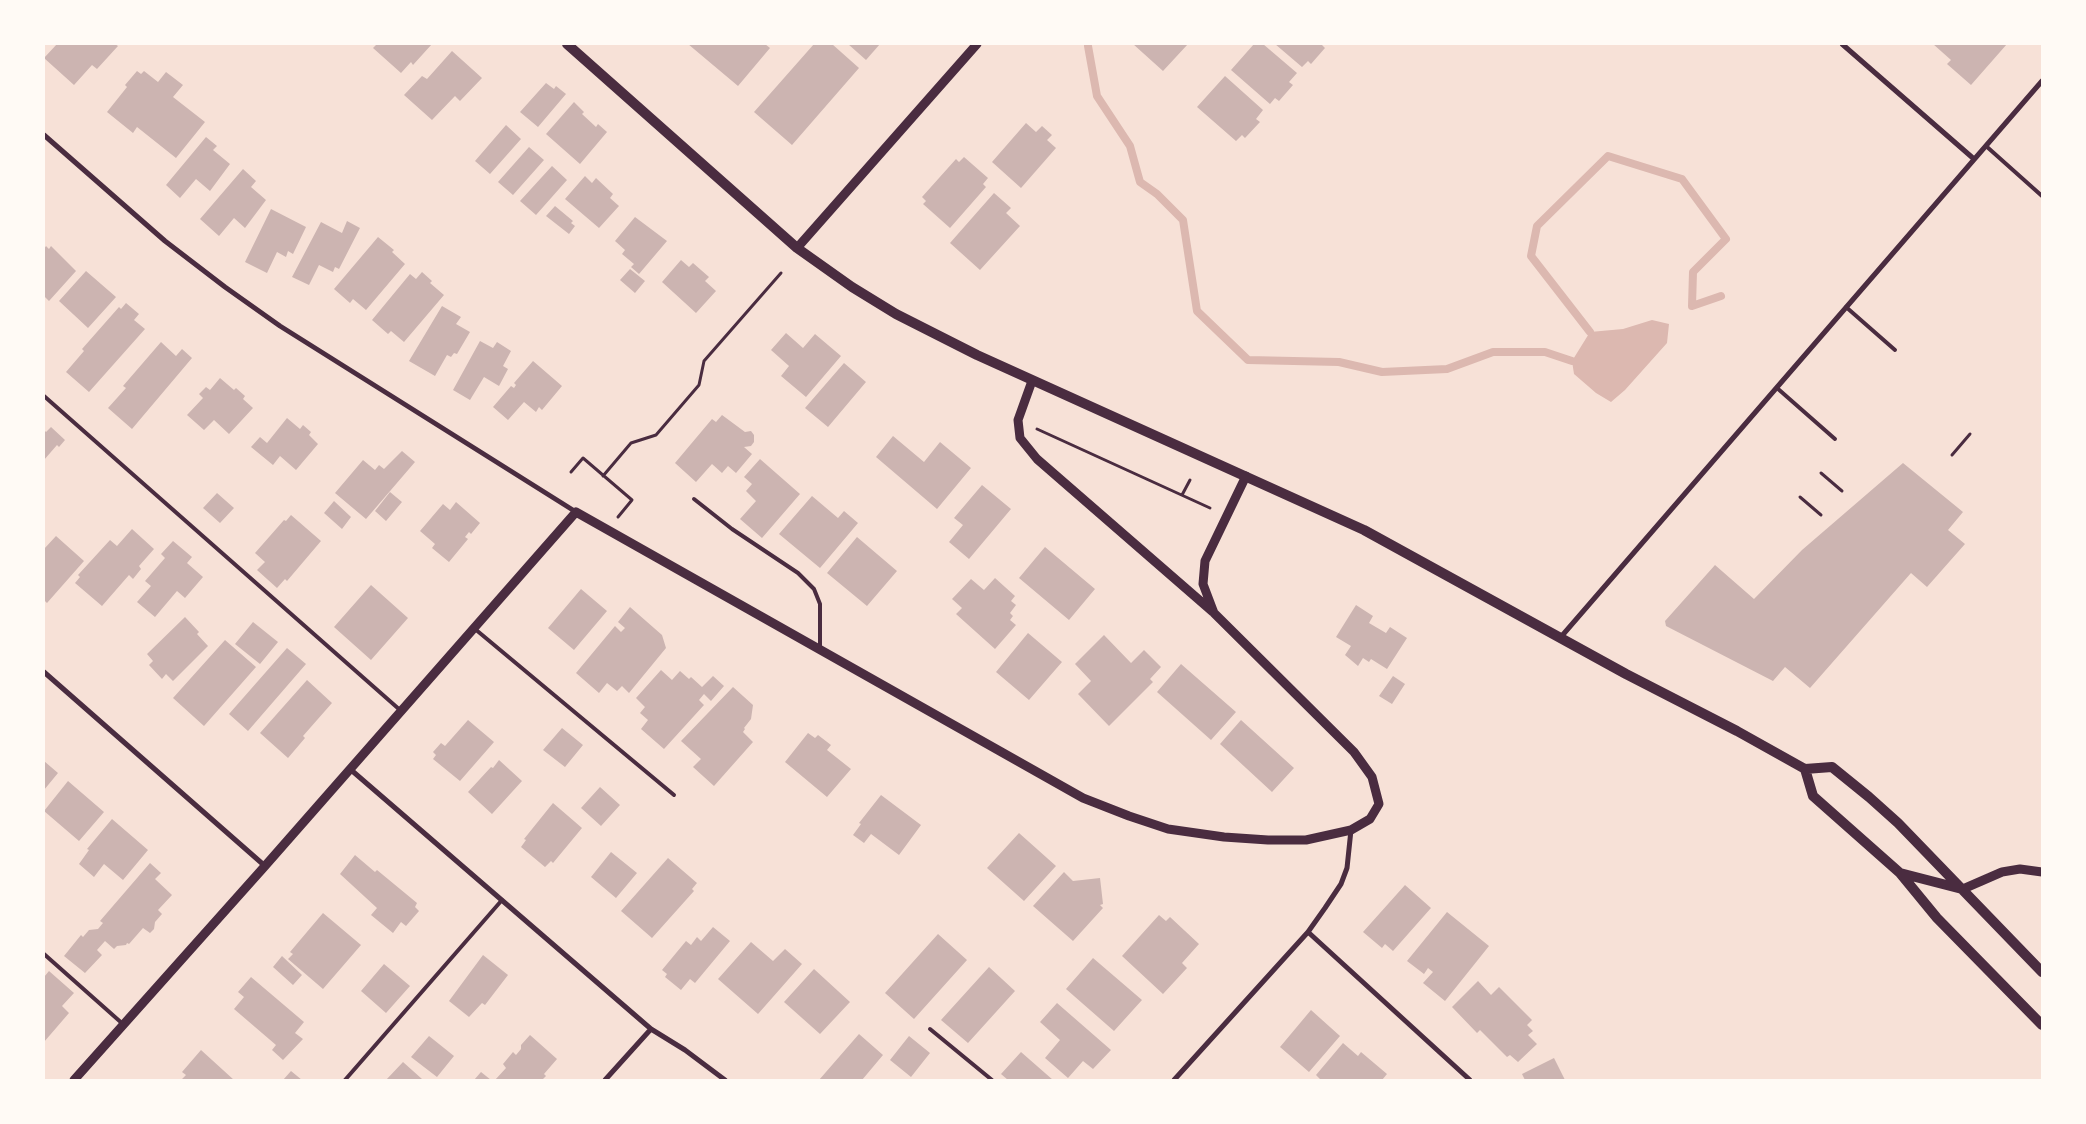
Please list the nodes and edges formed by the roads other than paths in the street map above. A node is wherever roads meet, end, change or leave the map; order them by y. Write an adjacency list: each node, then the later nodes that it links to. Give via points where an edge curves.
1 (567, 44): 9 (main road)
2 (977, 44): 9 (street)
3 (1842, 44): 7 (street)
4 (2042, 81): 6 (street)
5 (44, 135): 18 (street, via 165,241 280,326)
6 (1986, 146): 7 (street); 8 (lane)
7 (1974, 159): 10 (street)
8 (2042, 196)
9 (797, 248): 12 (main road, via 896,314 943,340)
10 (1846, 307): 11 (lane); 13 (street)
11 (1895, 350)
12 (1032, 381): 16 (main road); 19 (street, via 1018,420 1020,438 1037,459)
13 (1777, 388): 15 (lane); 21 (street)
14 (44, 396): 24 (lane)
15 (1835, 439)
16 (1246, 476): 19 (street, via 1205,561 1203,584); 21 (main road, via 1364,530)
17 (694, 499): 22 (lane, via 798,573 814,589 820,604)
18 (576, 512): 20 (street); 22 (street)
19 (1214, 613): 28 (street, via 1354,752 1372,777 1379,804 1370,819)
20 (473, 628): 24 (street); 27 (lane)
21 (1560, 638): 26 (main road)
22 (820, 649): 28 (street, via 1083,798 1128,816 1168,828 1224,837 1306,840)
23 (44, 672): 29 (street)
24 (401, 711): 25 (street)
25 (350, 769): 29 (street); 33 (street)
26 (1805, 769): 31 (main road, via 1813,796); 32 (main road, via 1832,767 1869,797)
27 (674, 795)
28 (1351, 830): 34 (street, via 1347,868 1341,884)
29 (265, 866): 37 (street)
30 (2042, 872): 32 (street, via 2020,868)
31 (1900, 873): 32 (main road); 38 (main road, via 1937,918)
32 (1963, 889): 36 (main road)
33 (502, 900): 39 (street); 42 (lane)
34 (1308, 932): 46 (street); 47 (street)
35 (44, 954): 37 (lane)
36 (2042, 972)
37 (124, 1025): 41 (street)
38 (2042, 1025)
39 (651, 1029): 43 (street); 44 (street)
40 (930, 1029): 45 (lane)
41 (74, 1080)
42 (345, 1080)
43 (605, 1080)
44 (725, 1080)
45 (992, 1080)
46 (1174, 1080)
47 (1470, 1080)

